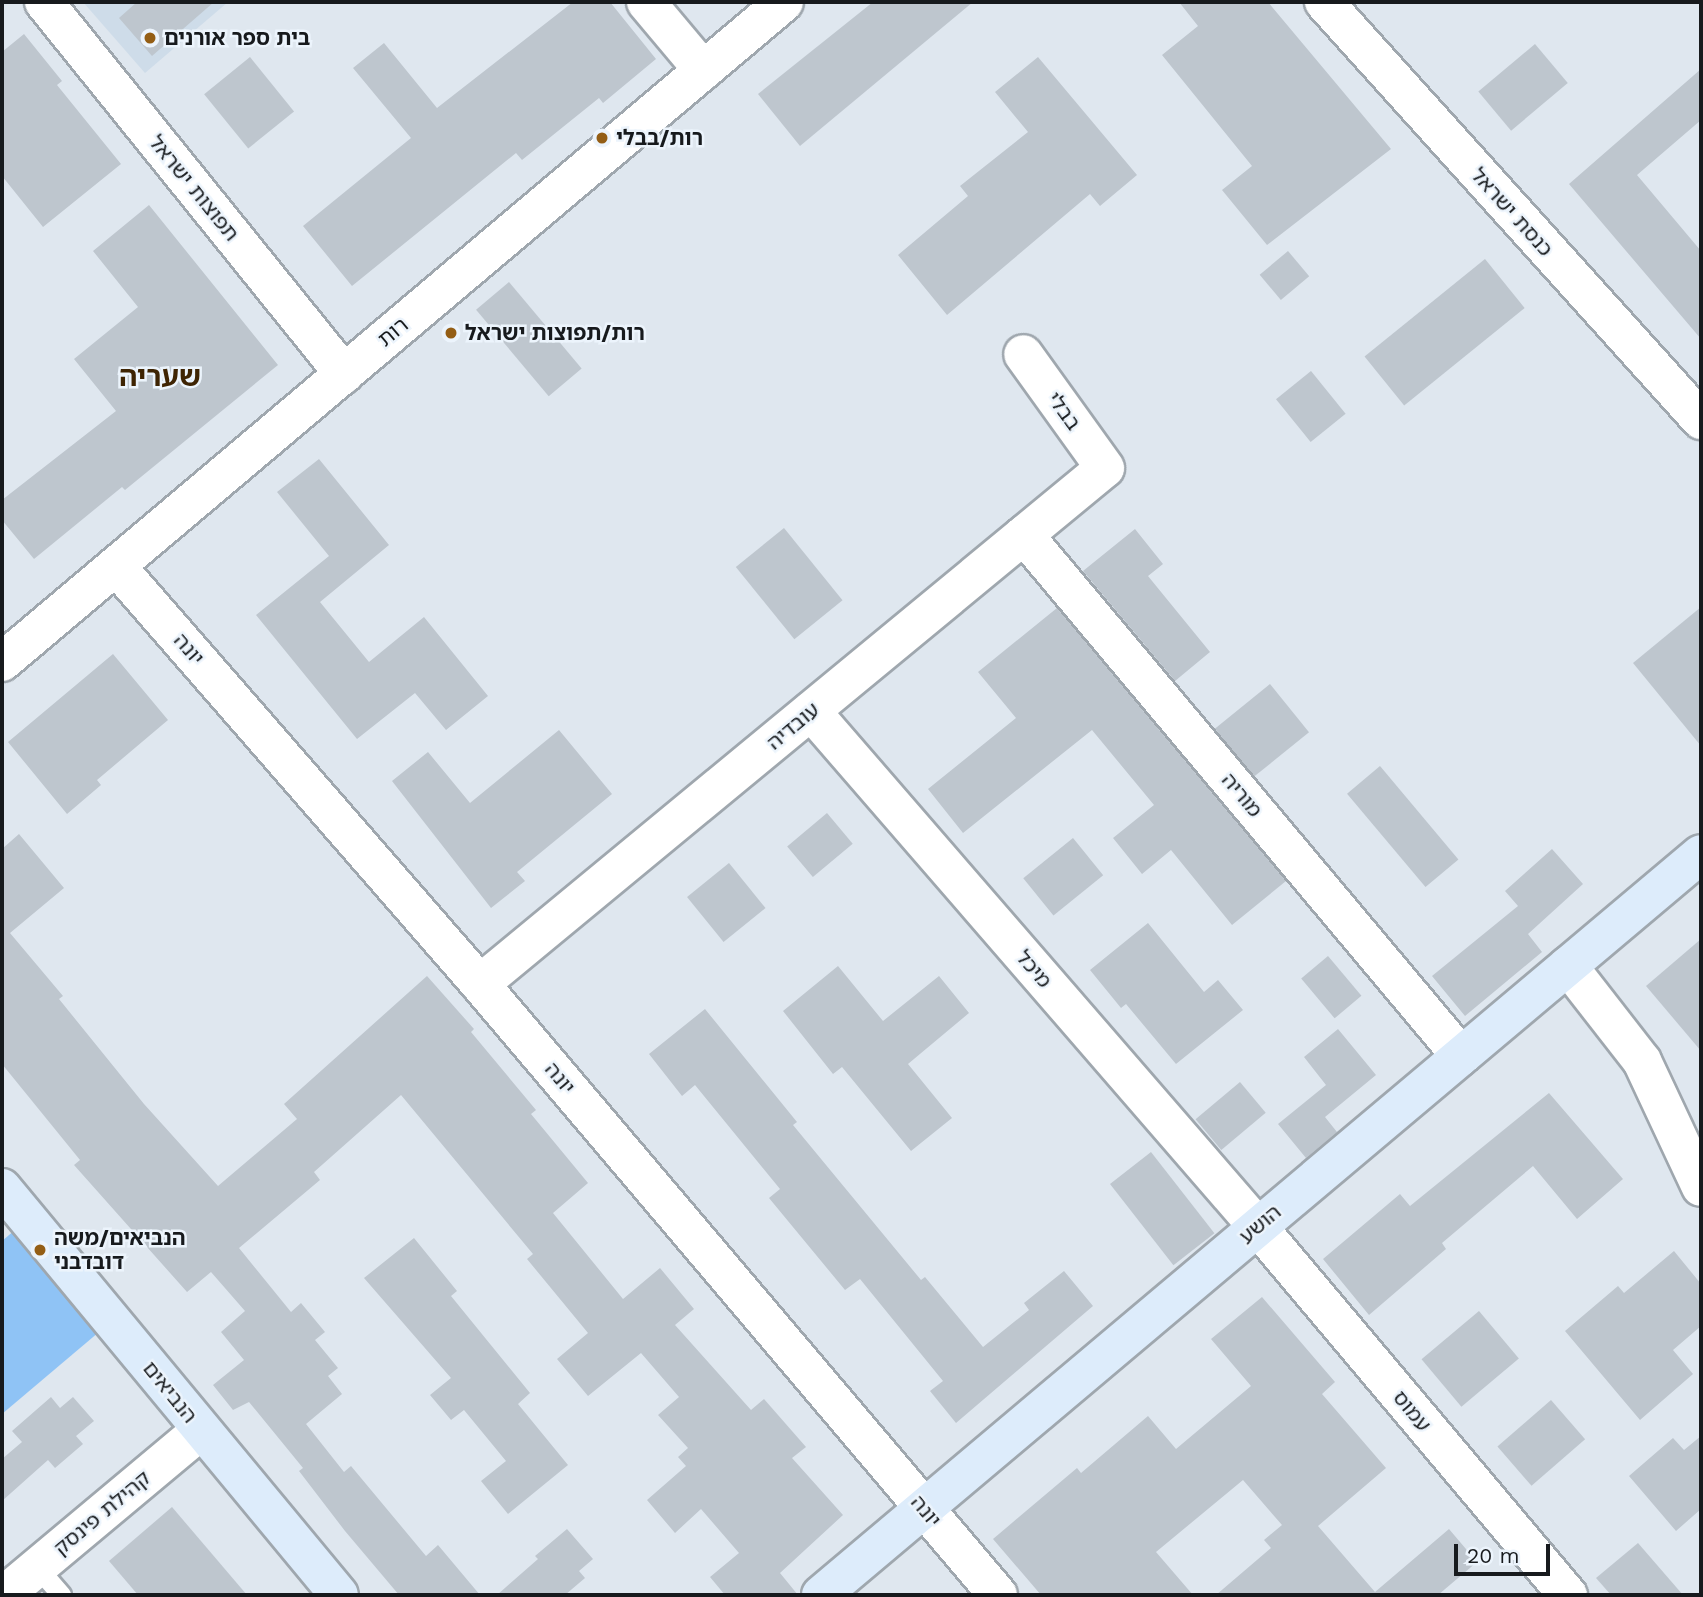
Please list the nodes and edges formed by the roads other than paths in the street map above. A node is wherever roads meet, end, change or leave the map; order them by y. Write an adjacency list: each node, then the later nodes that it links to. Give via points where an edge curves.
1 (44, 2): 7 (street, תפוצות ישראל)
2 (646, 2): 5 (street)
3 (784, 2): 5 (street, רות)
4 (1324, 2): 8 (street, כנסת ישראל)
5 (703, 70): 7 (street, רות)
6 (1023, 354): 9 (street, בבלי)
7 (344, 374): 11 (street, רות)
8 (1701, 420)
9 (1105, 468): 10 (street, עובדיה)
10 (1024, 535): 13 (street, עובדיה); 17 (street, מוריה)
11 (116, 566): 12 (street, רות); 16 (street, יונה)
12 (2, 662)
13 (811, 711): 16 (street, עובדיה); 20 (street, מיכל)
14 (1701, 854): 15 (street, הושע)
15 (1568, 966): 17 (street, הושע); 18 (street, via 1642,1061)
16 (480, 984): 22 (street, יונה)
17 (1461, 1056): 20 (street, הושע)
18 (1701, 1186)
19 (2, 1188): 21 (street, הנביאים)
20 (1257, 1226): 22 (street, הושע); 28 (street, עמוס)
21 (201, 1430): 23 (street, קהילת פינסק); 25 (street, הנביאים)
22 (925, 1510): 26 (street, הושע); 27 (street, יונה)
23 (49, 1581): 24 (street, קהילת פינסק)
24 (4, 1595)
25 (339, 1595)
26 (821, 1595)
27 (998, 1595)
28 (1568, 1595)

